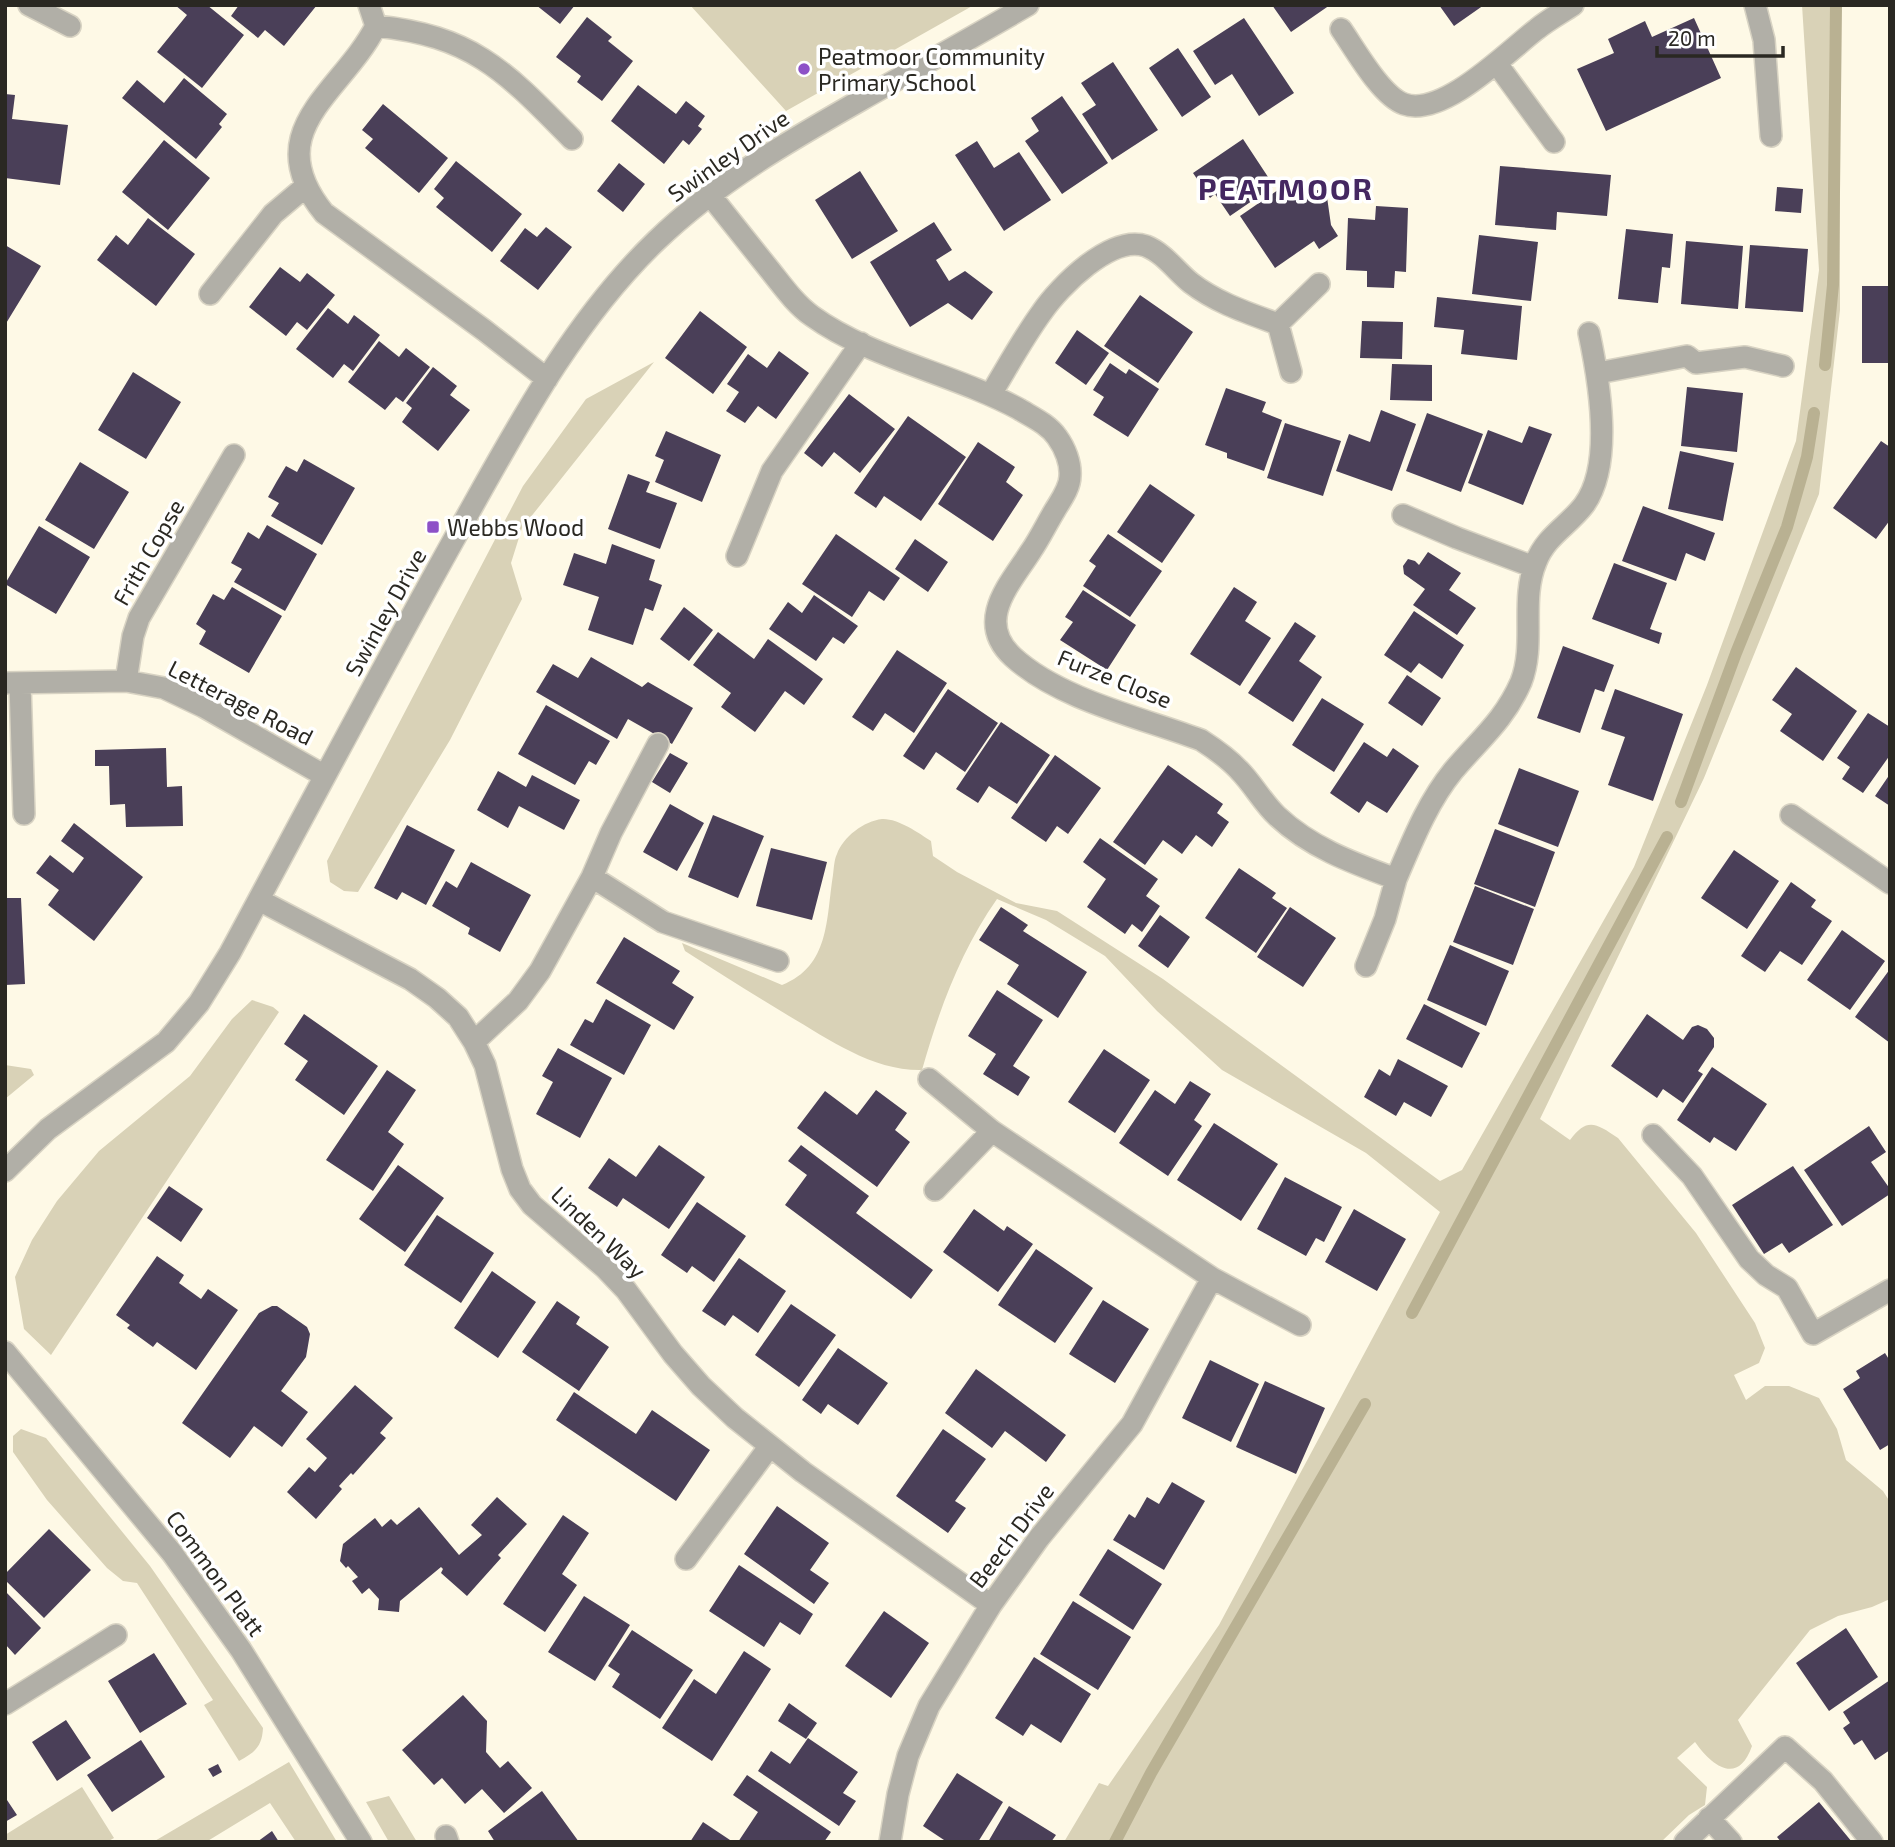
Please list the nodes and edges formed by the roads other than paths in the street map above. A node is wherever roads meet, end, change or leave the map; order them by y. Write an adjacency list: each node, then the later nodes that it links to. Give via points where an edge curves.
1 (29, 5): 6 (street)
2 (369, 5): 7 (street)
3 (1028, 5): 14 (street, Swinley Drive, via 784,144)
4 (1573, 5): 9 (street, via 1537,28)
5 (1755, 5): 10 (street, via 1764,40)
6 (69, 26)
7 (376, 26): 11 (street, via 458,44 506,75); 13 (street, via 309,114 300,152)
8 (1341, 29): 9 (street, via 1374,76 1402,104 1438,101)
9 (1497, 64): 12 (street)
10 (1771, 136)
11 (572, 139)
12 (1554, 142)
13 (305, 187): 16 (street, via 273,214); 23 (street, via 324,213)
14 (710, 195): 19 (street, Furze Close, via 810,315); 23 (street, Swinley Drive, via 611,288)
15 (1319, 284): 17 (street)
16 (211, 294)
17 (1278, 324): 21 (street); 24 (street, via 1212,296 1146,246 1124,246 1098,258 1054,297)
18 (1589, 333): 22 (street)
19 (861, 343): 24 (street, Furze Close); 27 (street, via 772,471)
20 (1783, 366): 22 (street, via 1745,357 1696,363 1687,356)
21 (1291, 372)
22 (1598, 373): 28 (street, via 1600,444 1593,488 1584,505 1544,544)
23 (547, 379): 32 (street, Swinley Drive, via 425,590)
24 (991, 394): 36 (street, Furze Close, via 1038,419 1057,436 1069,459 1070,479 998,603 1000,640 1012,657 1071,694 1201,740 1240,771 1276,815 1300,835 1325,851)
25 (234, 455): 29 (street, Frith Copse, via 139,618)
26 (1403, 515): 28 (street)
27 (737, 556)
28 (1534, 567): 36 (street, via 1528,597 1528,658 1521,681 1497,723 1438,792)
29 (127, 681): 30 (street, Letterage Road); 32 (street, Letterage Road, via 174,692)
30 (13, 683): 33 (street)
31 (658, 744): 35 (street)
32 (325, 776): 38 (street, Swinley Drive)
33 (24, 814)
34 (1791, 814): 37 (street)
35 (592, 877): 39 (street, via 663,922); 41 (street, via 540,971 518,1001)
36 (1396, 879): 40 (street)
37 (1890, 883)
38 (259, 900): 41 (street, Linden Way, via 410,979 458,1017); 45 (street, Swinley Drive, via 183,1024 48,1129)
39 (778, 961)
40 (1366, 966)
41 (474, 1042): 51 (street, Linden Way, via 485,1065 512,1169 526,1197 626,1290 701,1386)
42 (929, 1079): 43 (street)
43 (992, 1131): 46 (street); 47 (street)
44 (1653, 1135): 48 (street, via 1692,1176 1749,1259 1787,1288 1813,1334)
45 (5, 1171)
46 (935, 1190)
47 (1212, 1278): 49 (street); 53 (street, Beech Drive, via 1132,1424 1038,1538)
48 (1890, 1290)
49 (1300, 1325)
50 (5, 1352): 57 (street, Common Platt, via 172,1553 241,1650)
51 (770, 1446): 52 (street); 53 (street, Linden Way)
52 (686, 1559)
53 (991, 1605): 58 (street, Beech Drive, via 918,1728 898,1794)
54 (116, 1635): 55 (street)
55 (5, 1704)
56 (1709, 1818): 59 (street); 60 (street); 61 (street, via 1785,1747 1823,1781)
57 (360, 1842)
58 (890, 1842)
59 (1685, 1842)
60 (1731, 1842)
61 (1872, 1842)

